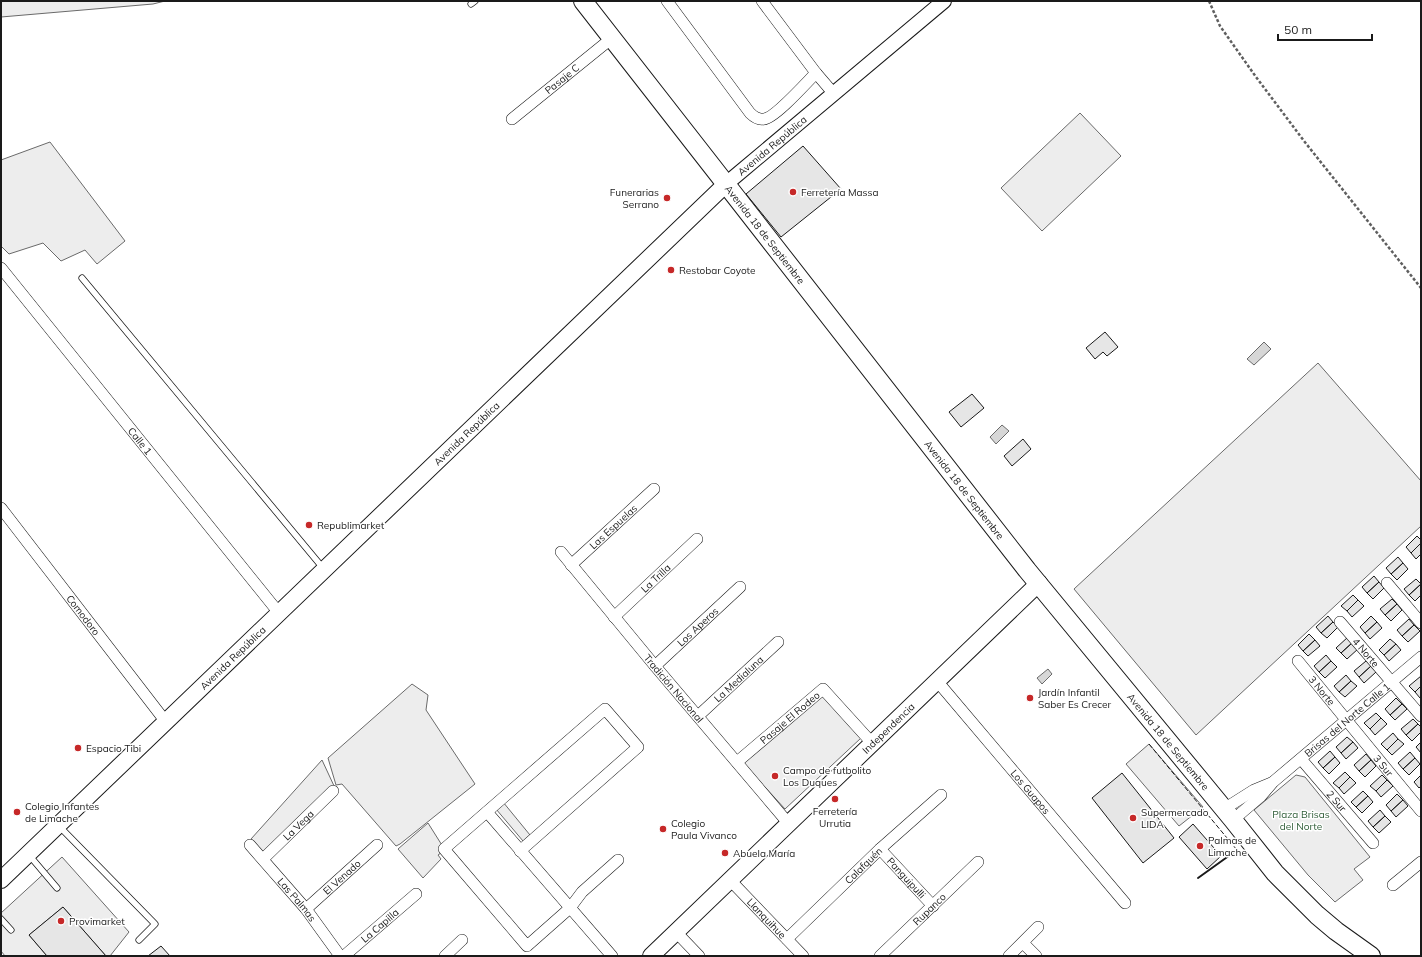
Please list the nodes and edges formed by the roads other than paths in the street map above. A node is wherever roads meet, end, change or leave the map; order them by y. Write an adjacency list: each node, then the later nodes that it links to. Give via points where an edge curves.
1 (583, 1): 5 (main road, Avenida 18 de Septiembre)
2 (667, 1): 6 (street, via 756,118 763,120 777,112)
3 (762, 1): 6 (street)
4 (944, 1): 7 (street, Avenida República)
5 (612, 38): 8 (street, Pasaje C); 9 (main road, Avenida 18 de Septiembre)
6 (816, 73): 7 (street)
7 (834, 94): 9 (street, Avenida República)
8 (512, 119)
9 (726, 184): 17 (main road, Avenida República); 18 (main road, Avenida 18 de Septiembre)
10 (1, 268): 21 (street, Calle 1)
11 (82, 278): 17 (lane)
12 (654, 489): 16 (street, Las Espuelas)
13 (1, 508): 34 (street, Comodoro)
14 (697, 540): 22 (street, La Trilla)
15 (561, 552): 16 (street, Tradición Nacional)
16 (571, 565): 22 (street, Tradición Nacional)
17 (324, 570): 21 (main road, Avenida República)
18 (1038, 583): 29 (main road, Independencia); 42 (main road, Avenida 18 de Septiembre)
19 (1387, 583): 24 (street)
20 (740, 587): 28 (street, Los Aperos)
21 (279, 613): 34 (main road, Avenida República)
22 (614, 617): 28 (street, Tradición Nacional)
23 (1340, 622): 30 (street, 4 Norte)
24 (1421, 623)
25 (778, 642): 31 (street, La Medialuna)
26 (1421, 657): 30 (street, Brisas del Norte Calle 1)
27 (1298, 661): 33 (street, 3 Norte)
28 (655, 666): 31 (street, Tradición Nacional)
29 (937, 681): 35 (main road, Independencia); 60 (street, Los Guapos)
30 (1392, 682): 32 (street, 4 Norte); 33 (street, Brisas del Norte Calle 1)
31 (698, 716): 37 (street, Tradición Nacional)
32 (1421, 716)
33 (1346, 720): 36 (street, Brisas del Norte Calle 1); 40 (street, 3 Sur)
34 (166, 722): 44 (main road, Avenida República)
35 (872, 743): 37 (street, Pasaje El Rodeo, via 823,689); 43 (main road, Independencia)
36 (1301, 759): 42 (street, Brisas del Norte Calle 1, via 1273,782 1261,796); 45 (street, 2 Sur)
37 (737, 762): 43 (street, Tradición Nacional)
38 (333, 791): 51 (street, La Vega)
39 (942, 795): 48 (street, Calafquén)
40 (1421, 811)
41 (487, 812): 49 (street); 49 (street, via 605,709 638,747); 63 (street, via 444,849 527,946)
42 (1229, 815): 82 (main road, Avenida 18 de Septiembre, via 1295,894 1336,931)
43 (789, 824): 56 (main road, Independencia)
44 (58, 825): 50 (main road, Avenida República); 69 (lane, via 155,924)
45 (1373, 843)
46 (250, 845): 51 (street, Las Palmas)
47 (377, 846): 62 (street, El Venado)
48 (880, 849): 61 (street, Panguipulli); 68 (street, Calafquén)
49 (520, 851): 63 (street)
50 (28, 854): 55 (main road, Avenida República); 58 (lane)
51 (263, 859): 62 (street, Las Palmas)
52 (618, 860): 63 (street, via 582,892)
53 (978, 862): 61 (street, Rupanco)
54 (1421, 862): 57 (street)
55 (1, 880)
56 (730, 880): 67 (main road, Independencia); 68 (street, Llanquihue)
57 (1393, 885)
58 (58, 888)
59 (416, 894): 73 (street, La Capilla)
60 (1125, 903)
61 (933, 906): 79 (street, Rupanco)
62 (306, 908): 72 (street, Las Palmas)
63 (570, 908): 75 (street)
64 (1, 919): 66 (lane)
65 (1038, 927): 71 (street)
66 (11, 930)
67 (676, 932): 76 (main road, Independencia); 77 (street)
68 (786, 939): 78 (street, Llanquihue)
69 (139, 940)
70 (462, 940): 74 (street)
71 (1023, 943): 80 (street); 81 (street)
72 (340, 956)
73 (344, 956)
74 (445, 956)
75 (612, 956)
76 (651, 956)
77 (699, 956)
78 (803, 956)
79 (880, 956)
80 (1009, 956)
81 (1036, 956)
82 (1371, 956)

